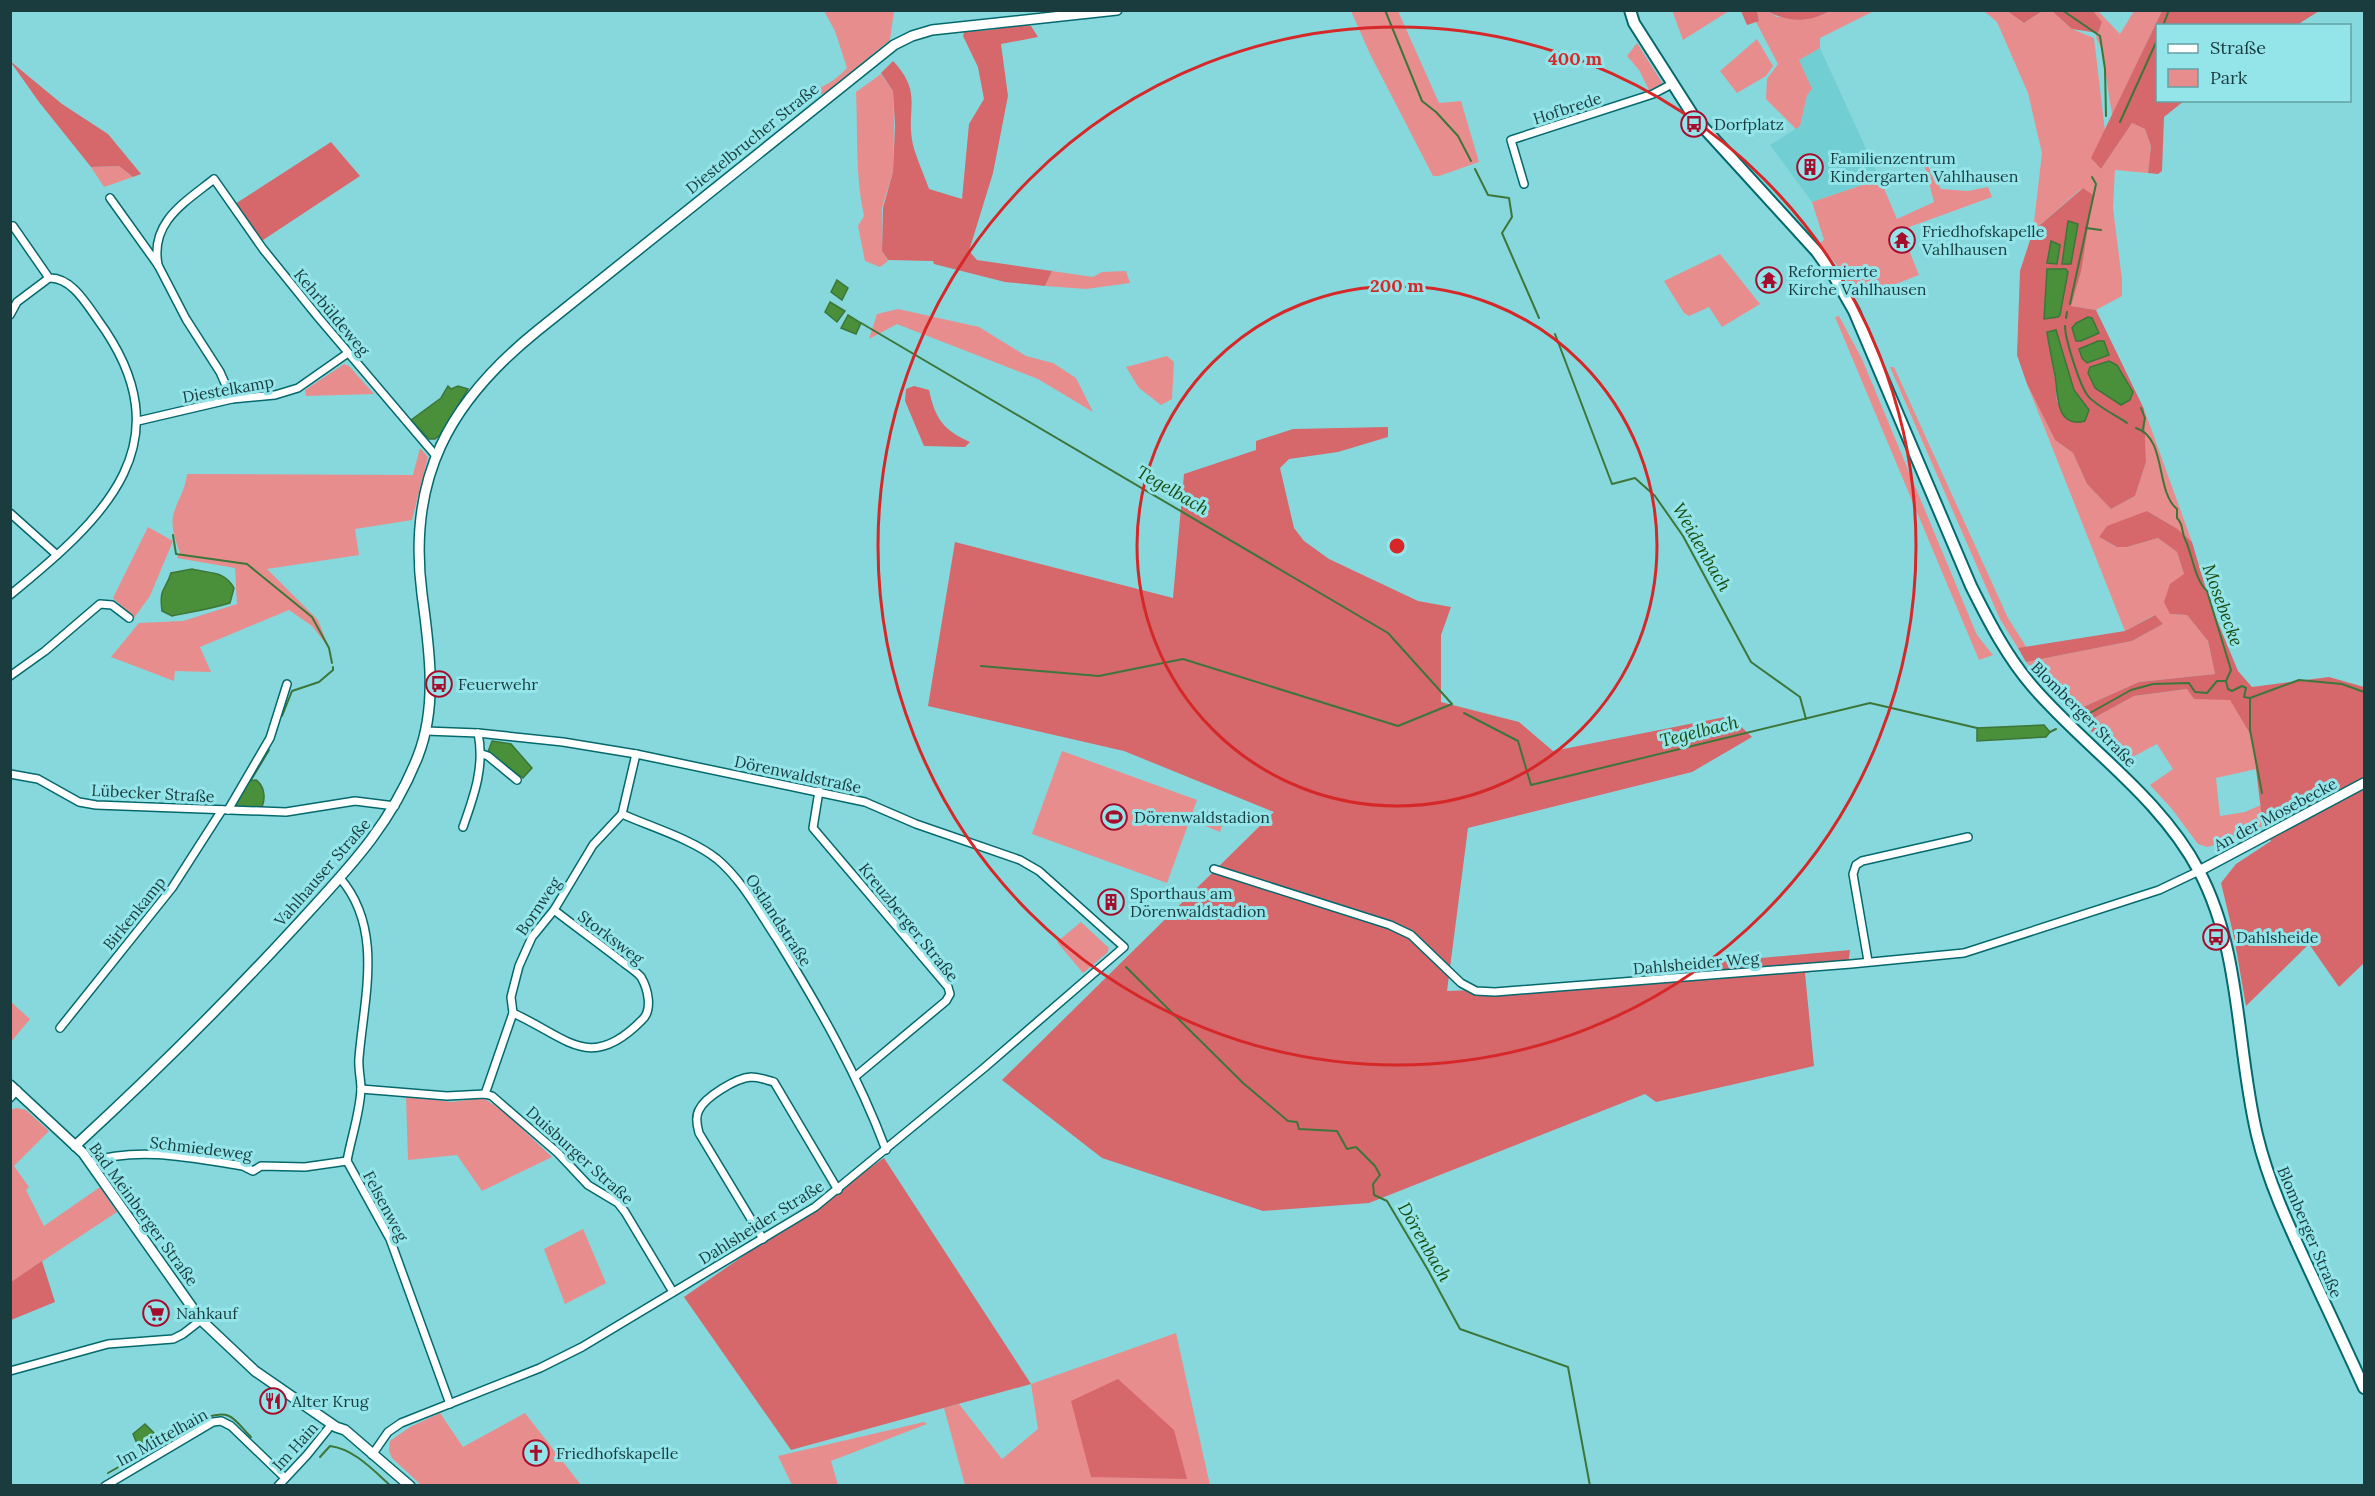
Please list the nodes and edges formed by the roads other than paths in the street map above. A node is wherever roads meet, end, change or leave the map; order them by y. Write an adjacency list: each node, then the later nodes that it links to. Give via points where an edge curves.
1 (1117, 10): 12 (street, Diestelbrucher Straße, via 932,30 894,45 512,351)
2 (1630, 10): 3 (main road, Blomberger Straße)
3 (1672, 84): 4 (street, Hofbrede, via 1658,93 1511,140); 35 (main road, Blomberger Straße, via 1697,121 1817,252 1840,285 1971,586 2008,654 2048,703 2151,803)
4 (1524, 184)
5 (110, 198): 7 (street)
6 (13, 226): 8 (street)
7 (158, 265): 10 (street, Kehrbüldeweg, via 155,249 172,212 214,180 263,249); 11 (street)
8 (49, 278): 9 (street, via 17,302); 13 (street, via 59,277 70,285 104,328 129,375)
9 (10, 315)
10 (348, 353): 11 (street, Diestelkamp, via 298,388 276,395); 14 (street, Kehrbüldeweg)
11 (232, 399): 13 (street, Diestelkamp)
12 (462, 407): 14 (street, Vahlhauser Straße)
13 (138, 422): 16 (street, via 130,460 114,491 100,512)
14 (436, 456): 21 (street, Vahlhauser Straße, via 419,533 430,675)
15 (10, 513): 16 (street)
16 (57, 555): 17 (street)
17 (10, 594)
18 (129, 618): 19 (street, via 112,605 100,604)
19 (10, 676)
20 (287, 684): 30 (street, Lübecker Straße, via 270,738)
21 (426, 731): 22 (street, Dörenwaldstraße); 29 (street, Vahlhauser Straße)
22 (478, 733): 23 (street, Dörenwaldstraße); 24 (street)
23 (636, 753): 28 (street, Dörenwaldstraße); 31 (street)
24 (482, 754): 26 (street); 32 (street, via 476,790)
25 (10, 774): 30 (street, Lübecker Straße, via 38,779 79,802 96,805)
26 (517, 780)
27 (2364, 783): 35 (street, An der Mosebecke)
28 (819, 791): 38 (street, Dörenwaldstraße, via 866,802 1020,860 1039,871); 42 (street, Kreuzberger Straße, via 813,828 950,994)
29 (395, 806): 30 (street, Lübecker Straße, via 355,801 286,812); 36 (street, Vahlhauser Straße)
30 (225, 810): 41 (street, Birkenkamp, via 172,888)
31 (622, 814): 37 (street, Bornweg, via 593,844); 42 (street, Ostlandstraße, via 695,846 728,869 794,968)
32 (463, 827)
33 (1968, 837): 39 (street, via 1856,865 1853,874)
34 (1214, 869): 39 (street, Dahlsheider Weg, via 1411,934 1461,983 1476,991)
35 (2199, 871): 39 (street, Dahlsheider Weg, via 2159,890 1964,953); 55 (main road, Blomberger Straße, via 2229,957 2251,1110 2274,1191)
36 (340, 878): 43 (street, Felsenweg, via 354,894 367,942 368,980 358,1061); 46 (street, Vahlhauser Straße, via 175,1053)
37 (554, 910): 40 (street, Bornweg, via 532,937 519,966 511,997); 40 (street, Storksweg, via 640,976 649,995 646,1016 628,1034 603,1048 590,1049 576,1046)
38 (1125, 947): 47 (street, Dahlsheider Straße)
39 (1868, 961)
40 (513, 1013): 45 (street, Bornweg)
41 (60, 1028)
42 (856, 1076): 47 (street, Ostlandstraße)
43 (361, 1089): 45 (street, via 447,1096); 48 (street, Felsenweg)
44 (13, 1091): 46 (street, Bad Meinberger Straße)
45 (485, 1094): 52 (street, Duisburger Straße, via 502,1103 588,1185 618,1203)
46 (75, 1146): 49 (street, Bad Meinberger Straße)
47 (886, 1150): 50 (street, Dahlsheider Straße)
48 (347, 1161): 49 (street, Schmiedeweg, via 305,1167 261,1166 253,1171 243,1166 165,1154); 56 (street, Felsenweg, via 390,1239)
49 (89, 1162): 53 (street, Bad Meinberger Straße)
50 (838, 1190): 51 (street, Dahlsheider Straße); 51 (street, via 774,1082 748,1077 714,1094 698,1111 699,1133)
51 (763, 1239): 52 (street, Dahlsheider Straße)
52 (673, 1292): 56 (street, Dahlsheider Straße, via 582,1347)
53 (201, 1320): 54 (street, via 173,1338 108,1344); 57 (street, Bad Meinberger Straße, via 255,1371)
54 (10, 1371)
55 (2364, 1388)
56 (450, 1404): 58 (street, Dahlsheider Straße, via 401,1423 388,1432)
57 (334, 1425): 58 (street, Bad Meinberger Straße, via 361,1452); 59 (street, Im Hain)
58 (372, 1455): 62 (street, Bad Meinberger Straße)
59 (285, 1478): 60 (street, Im Mittelhain, via 221,1421); 61 (street, Im Hain)
60 (105, 1485)
61 (278, 1485)
62 (410, 1485)

